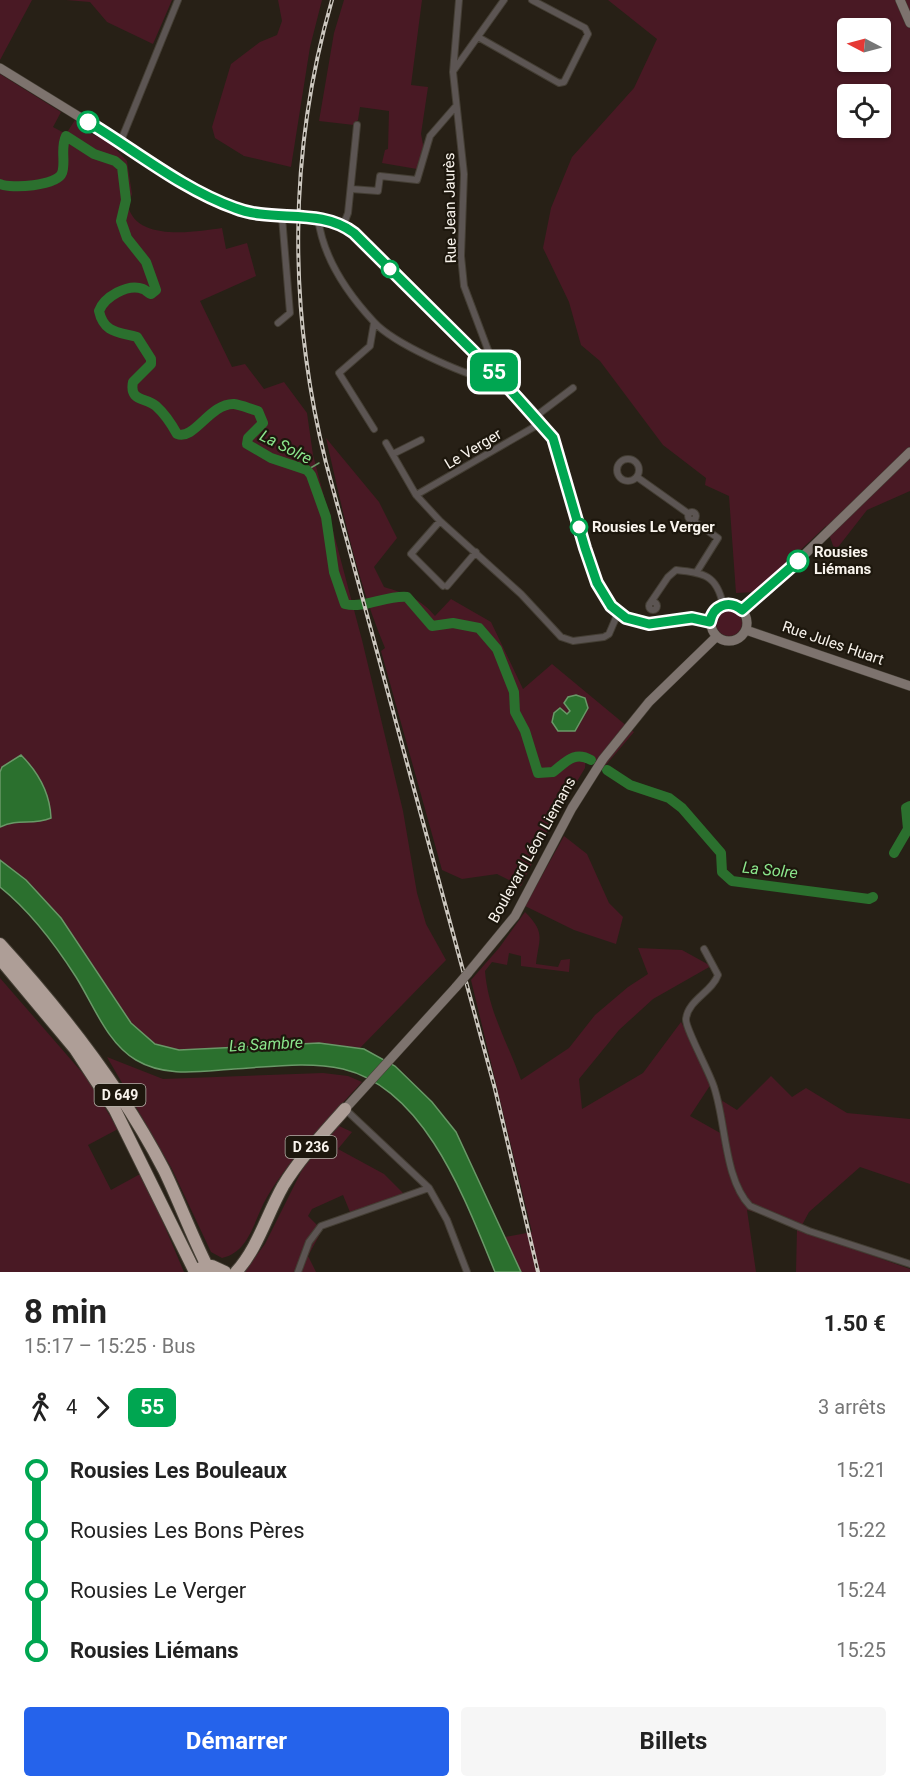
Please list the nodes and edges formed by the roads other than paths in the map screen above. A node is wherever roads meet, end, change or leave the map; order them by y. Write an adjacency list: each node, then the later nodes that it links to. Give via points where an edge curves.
1 (178, 0): 12 (street)
2 (459, 0): 9 (street, Rue Jean Jaurès)
3 (504, 0): 7 (street)
4 (532, 0): 7 (street, via 585,28 588,34 564,82 559,83)
5 (900, 0): 6 (street)
6 (910, 22)
7 (478, 37): 9 (street)
8 (0, 68): 12 (street)
9 (453, 72): 10 (street, Rue Jean Jaurès)
10 (456, 106): 13 (street, via 430,136 417,180 380,176 378,191); 19 (street, Rue Jean Jaurès, via 464,174 464,286)
11 (357, 125): 13 (street)
12 (120, 142): 14 (street, via 223,204 256,214)
13 (351, 189): 16 (street)
14 (287, 217): 15 (street, bridge); 18 (street, via 290,313)
15 (318, 218): 16 (street); 17 (street, via 331,263)
16 (343, 226): 19 (street)
17 (374, 322): 19 (street, via 413,347 478,377 489,380); 22 (street, via 370,346 339,373)
18 (278, 323)
19 (496, 374): 21 (street)
20 (573, 388): 21 (street, Le Verger)
21 (538, 420): 28 (street, Le Verger); 35 (street, via 556,444 597,583)
22 (374, 429)
23 (421, 440): 26 (street)
24 (386, 443): 26 (street)
25 (910, 452): 34 (street, via 766,592)
26 (393, 454): 28 (street)
27 (637, 477): 31 (street, via 718,538)
28 (416, 495): 29 (street)
29 (440, 521): 30 (street); 30 (street, via 411,554 445,586)
30 (476, 552): 35 (street, via 561,637 573,641 604,637)
31 (696, 573): 32 (street, via 672,572); 33 (street, via 703,573 714,582)
32 (651, 603)
33 (723, 605): 34 (street); 36 (street, via 715,610)
34 (742, 610): 37 (street, via 747,618)
35 (618, 613): 36 (street, via 649,624 692,618)
36 (710, 622): 38 (street)
37 (746, 630): 38 (street, via 732,641); 39 (street, Rue Jules Huart)
38 (716, 637): 43 (street, Boulevard Léon Liemans / D 236, bridge, via 649,702 603,759 572,808 520,907 495,942)
39 (910, 686)
40 (0, 944): 47 (highway, D 649, via 63,1017 123,1100 164,1171)
41 (704, 949): 46 (street, via 718,975 688,1010 685,1022 714,1087 730,1161 744,1200 809,1231)
42 (0, 959): 49 (highway, D 649, via 75,1049 115,1110)
43 (345, 1110): 44 (street); 45 (highway, Boulevard Léon Liemans / D 236, via 309,1150 282,1189)
44 (429, 1188): 51 (street, via 321,1226 309,1242); 52 (street, via 447,1220)
45 (248, 1255): 48 (highway); 50 (highway, D 236)
46 (910, 1264)
47 (207, 1266): 48 (highway); 49 (highway)
48 (223, 1271)
49 (195, 1272)
50 (236, 1272)
51 (298, 1272)
52 (467, 1272)

